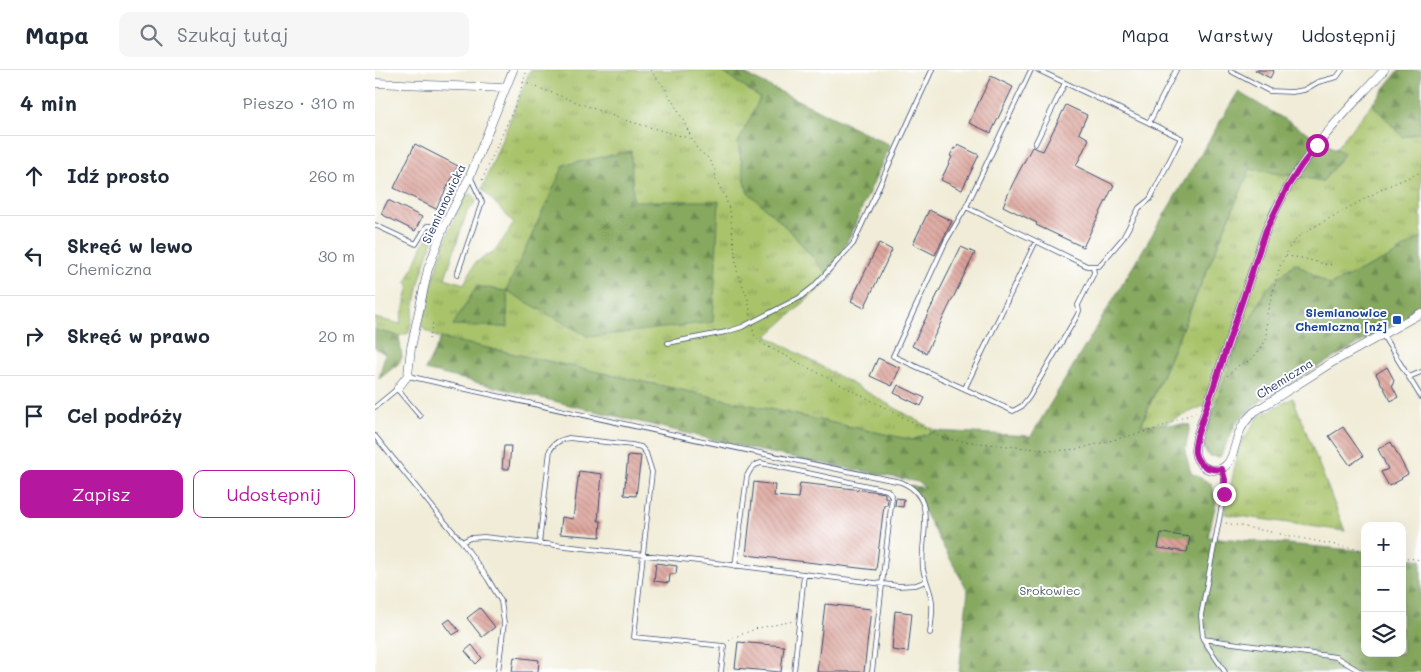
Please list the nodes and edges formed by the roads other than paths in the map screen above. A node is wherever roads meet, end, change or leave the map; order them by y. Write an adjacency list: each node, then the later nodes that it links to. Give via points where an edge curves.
1 (513, 70): 11 (street, Siemianowicka)
2 (932, 70): 23 (lane, via 853,244 813,287 799,298 751,322 725,332)
3 (1031, 70): 15 (lane)
4 (1038, 70): 9 (lane)
5 (1176, 70): 12 (lane)
6 (1230, 70): 7 (lane, via 1269,91 1292,92 1337,77)
7 (1343, 70)
8 (1384, 70): 33 (street, via 1307,159 1287,188 1266,230 1197,436 1198,460 1208,469)
9 (1065, 82): 12 (lane); 13 (lane)
10 (375, 83): 11 (street)
11 (505, 88): 14 (street, Siemianowicka)
12 (1149, 123): 19 (lane, via 1181,138 1150,199 1139,208 1123,238 1099,266)
13 (1035, 144)
14 (470, 176): 17 (street, Siemianowicka); 20 (lane, via 482,202)
15 (966, 207): 18 (lane); 28 (lane, via 946,241 893,356)
16 (375, 225): 17 (lane, via 416,244 427,226)
17 (444, 226): 25 (street, Siemianowicka, via 421,296)
18 (1036, 241): 19 (lane); 28 (lane)
19 (1093, 266): 28 (lane, via 1094,274 1077,316 1021,406 1013,411)
20 (457, 275)
21 (1421, 312): 22 (street, Chemiczna)
22 (1383, 334): 26 (lane); 33 (street, Chemiczna, via 1253,412 1239,432 1231,459)
23 (668, 343)
24 (1421, 372): 26 (lane)
25 (408, 375): 27 (street); 39 (lane, via 909,485 916,490 926,518 922,552)
26 (1409, 378): 29 (lane)
27 (398, 388): 30 (lane); 31 (lane)
28 (965, 388)
29 (1421, 397)
30 (375, 407)
31 (421, 416)
32 (375, 436): 34 (lane)
33 (1222, 469): 42 (lane, via 1224,494 1201,616)
34 (462, 542): 35 (lane, via 484,537); 43 (lane, via 501,601 504,623)
35 (539, 544): 36 (lane); 36 (lane, via 550,450 554,444 569,438 632,444 646,453 651,472)
36 (642, 555): 37 (lane); 44 (lane, via 633,637 724,646)
37 (735, 566): 38 (lane); 40 (lane, via 747,476 755,464 761,464 891,493)
38 (804, 574): 40 (lane); 45 (lane)
39 (926, 581): 40 (lane, via 916,585); 41 (lane, via 933,603)
40 (882, 584): 46 (lane)
41 (930, 633)
42 (1203, 639): 47 (lane); 48 (lane, via 1336,657)
43 (498, 672)
44 (721, 672)
45 (794, 672)
46 (872, 672)
47 (1225, 672)
48 (1361, 672)

